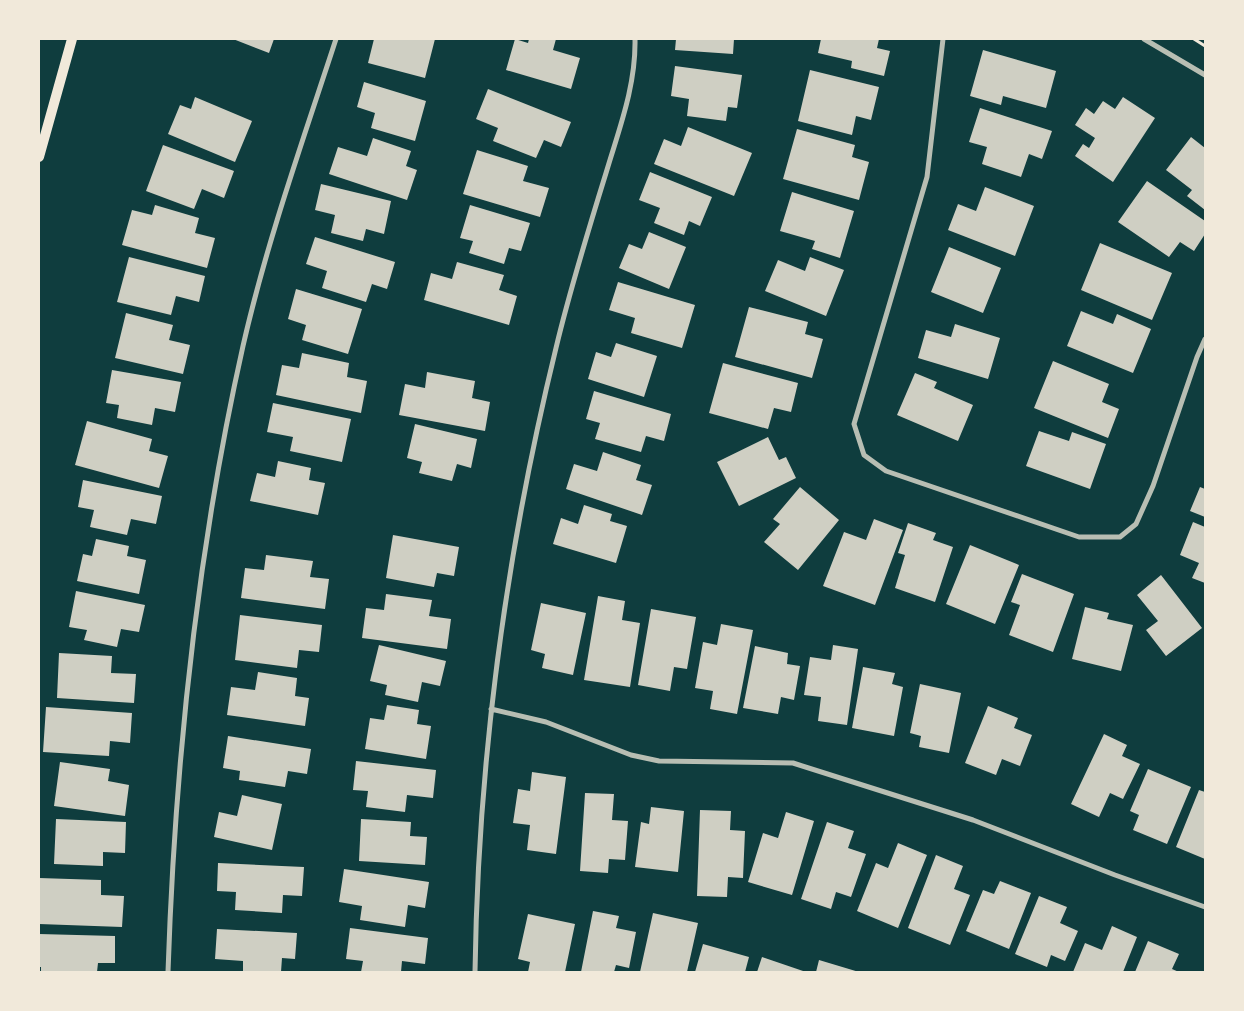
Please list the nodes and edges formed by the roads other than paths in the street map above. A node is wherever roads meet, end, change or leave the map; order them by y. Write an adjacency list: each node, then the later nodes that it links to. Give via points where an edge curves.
1 (72, 39): 7 (main road)
2 (336, 39): 11 (street, via 268,250 243,345 214,490 190,658 171,890)
3 (635, 39): 9 (street, via 634,72 628,101 556,347 527,475 511,561)
4 (943, 39): 8 (street, via 927,177 854,424 864,455 886,471 1079,537 1120,537 1136,524 1153,486)
5 (1144, 39): 6 (street)
6 (1205, 75)
7 (39, 157)
8 (1205, 340)
9 (491, 708): 10 (street, via 546,722 631,755 659,761 793,764 973,820); 12 (street)
10 (1205, 907)
11 (168, 972)
12 (475, 972)

